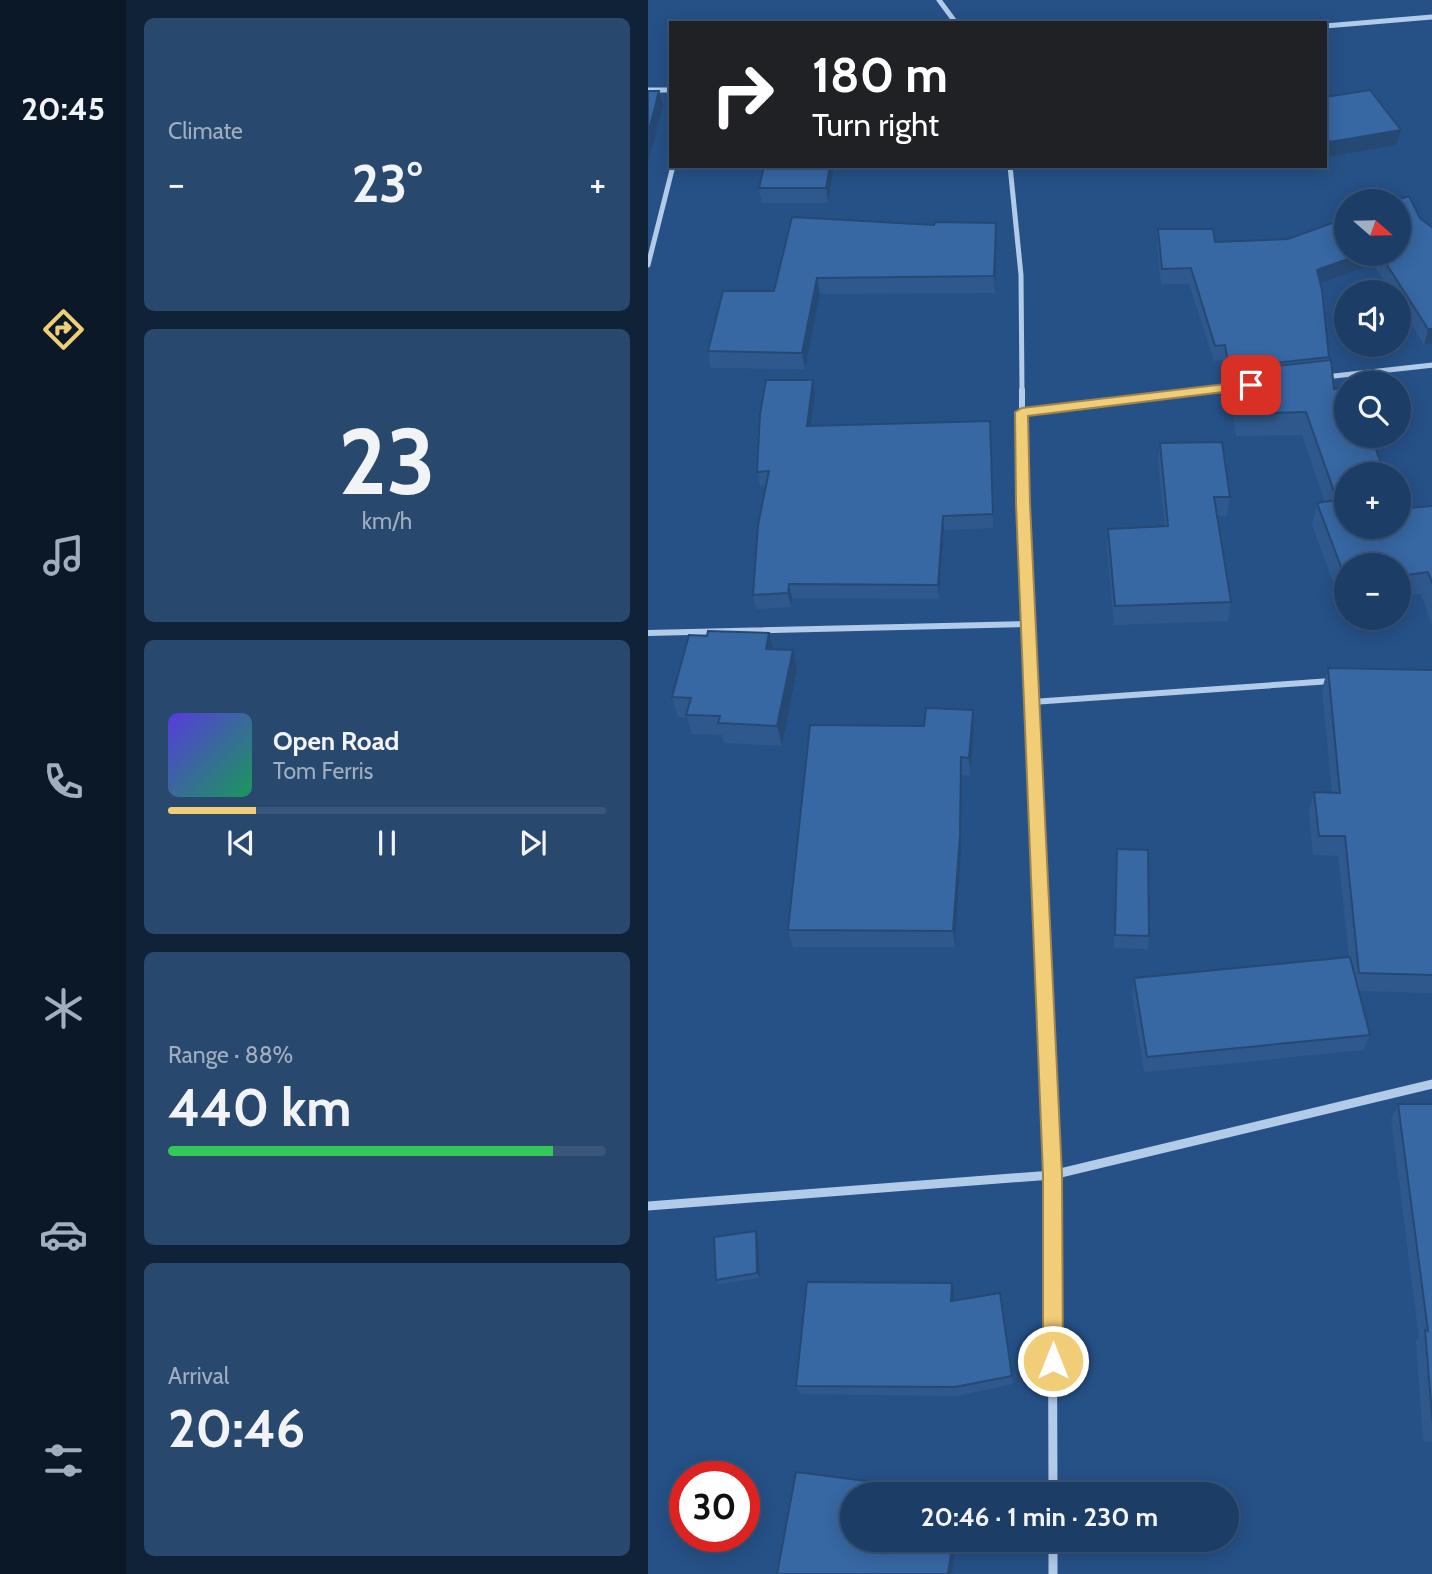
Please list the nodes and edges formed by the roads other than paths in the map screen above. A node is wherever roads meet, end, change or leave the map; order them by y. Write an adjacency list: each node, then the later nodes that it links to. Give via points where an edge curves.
1 (940, 0): 3 (street)
2 (1433, 18): 4 (street)
3 (955, 21)
4 (1327, 26)
5 (648, 90): 6 (street)
6 (669, 90)
7 (672, 168): 9 (street)
8 (1010, 168): 13 (street, via 1021,275)
9 (648, 262)
10 (1433, 365): 11 (street)
11 (1322, 377)
12 (1239, 387): 13 (street)
13 (1022, 412): 14 (street)
14 (1028, 624): 15 (street); 17 (street)
15 (648, 633)
16 (1344, 680): 17 (street)
17 (1032, 702): 19 (street)
18 (1433, 1084): 19 (street)
19 (1052, 1175): 20 (street); 21 (street)
20 (648, 1206)
21 (1053, 1482)
22 (1053, 1552): 23 (street)
23 (1053, 1574)

